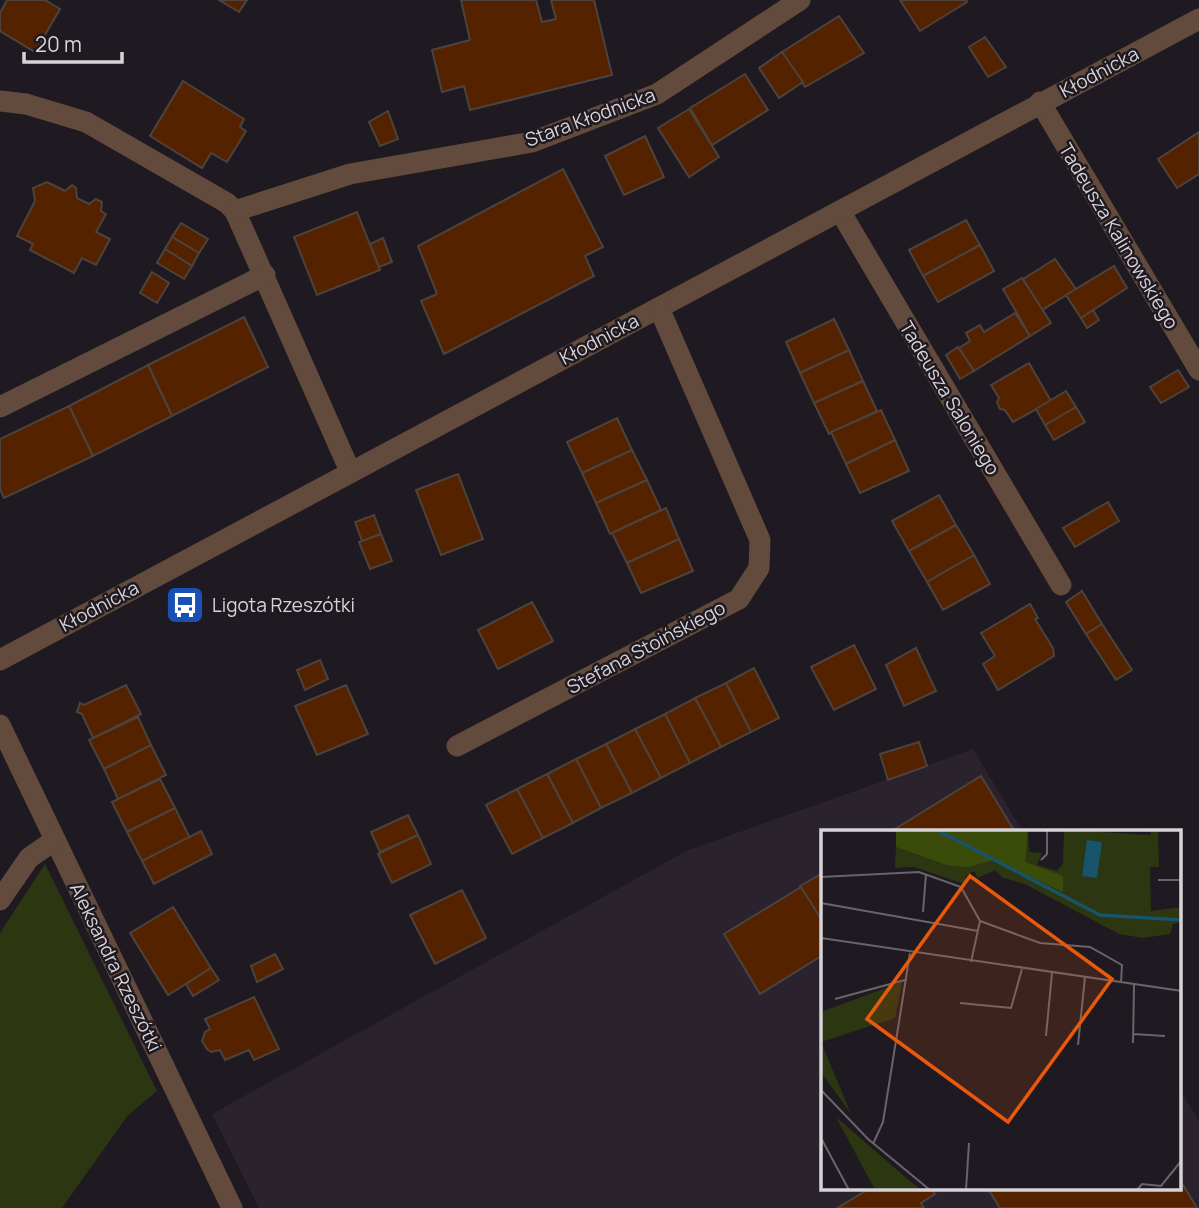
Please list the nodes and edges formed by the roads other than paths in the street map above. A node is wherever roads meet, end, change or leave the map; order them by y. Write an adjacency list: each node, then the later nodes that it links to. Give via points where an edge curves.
1 (800, 0): 5 (street, Stara Kłodnicka, via 657,94 531,142 350,174)
2 (1199, 19): 4 (street, Kłodnicka)
3 (0, 101): 5 (street, via 86,122)
4 (1040, 102): 6 (street, Kłodnicka); 9 (street, Tadeusza Kalinowskiego)
5 (235, 211): 7 (street)
6 (840, 211): 8 (street, Kłodnicka); 12 (street, Tadeusza Saloniego)
7 (265, 275): 10 (street); 11 (street)
8 (659, 308): 11 (street, Kłodnicka); 15 (street, Stefana Stoińskiego, via 760,540 759,568 739,599)
9 (1199, 370)
10 (0, 407)
11 (350, 471): 13 (street, Kłodnicka)
12 (1061, 585)
13 (0, 660)
14 (0, 725): 16 (street, Aleksandra Rzeszótki)
15 (457, 746)
16 (55, 840): 17 (street, via 29,858); 18 (street, Aleksandra Rzeszótki)
17 (0, 900)
18 (232, 1208)

